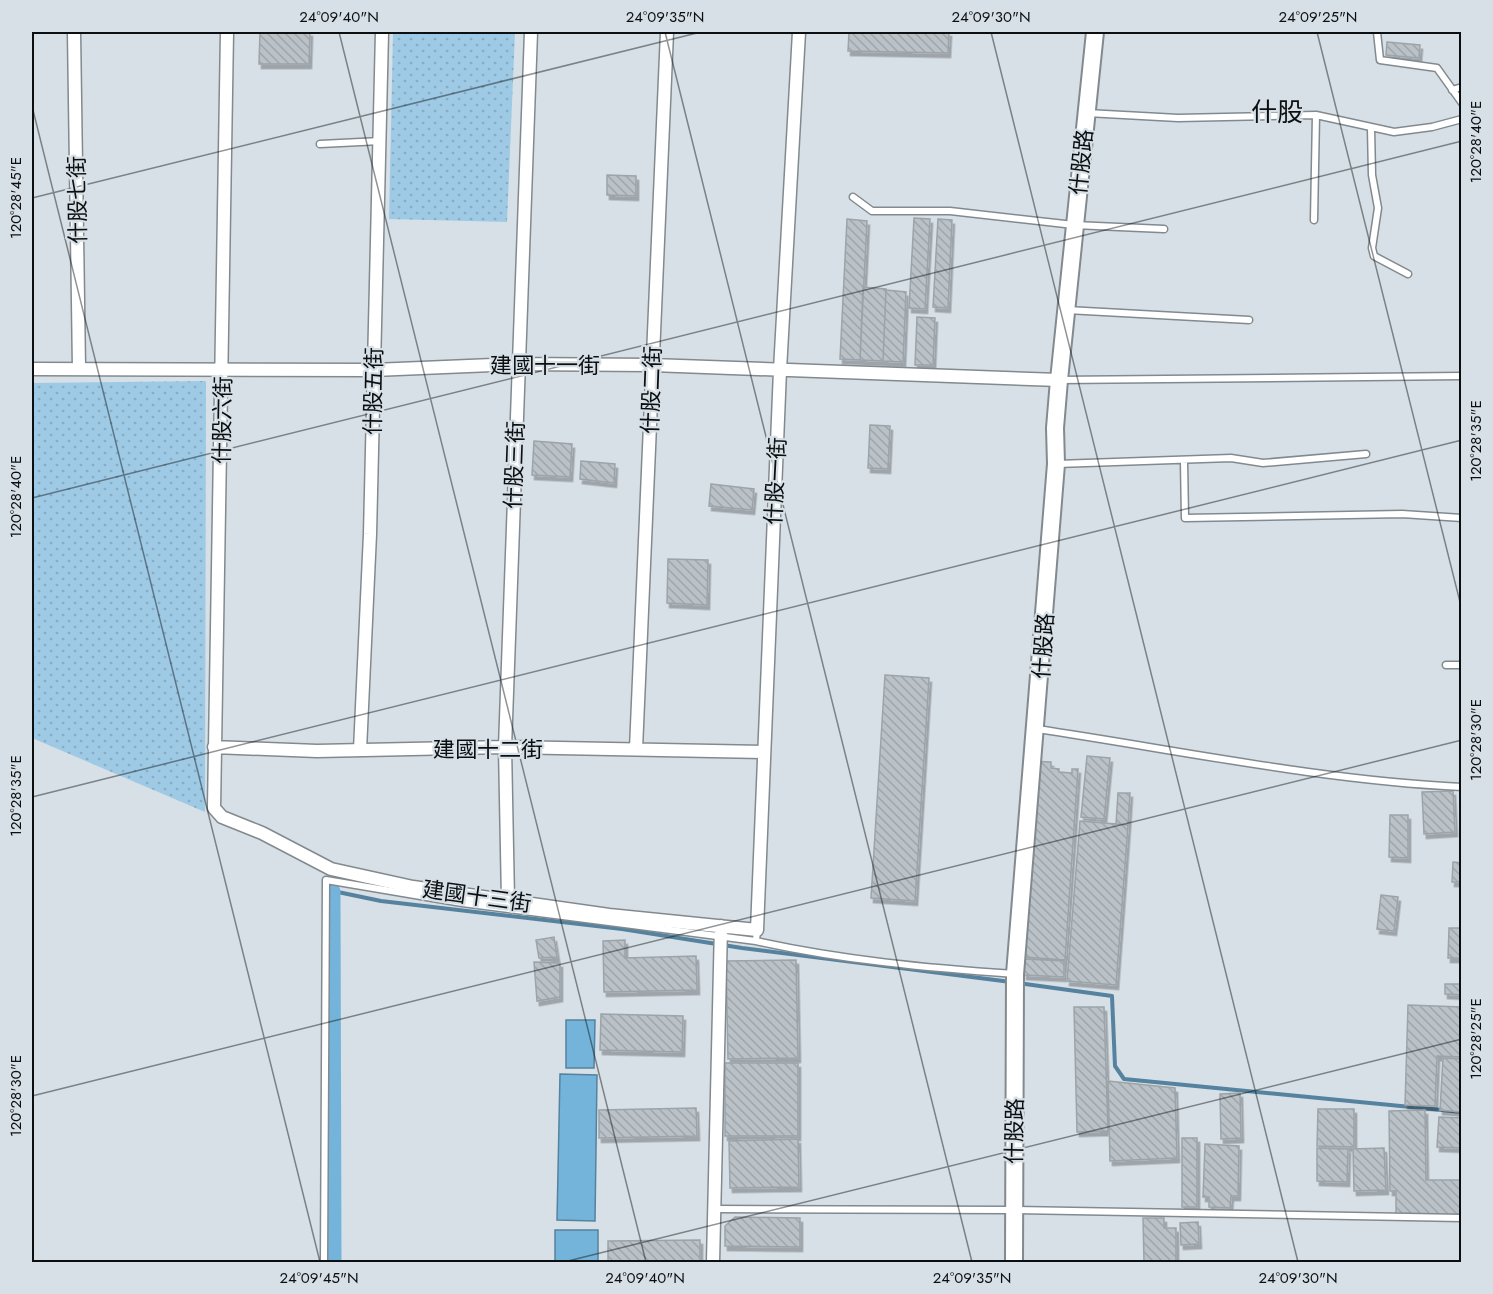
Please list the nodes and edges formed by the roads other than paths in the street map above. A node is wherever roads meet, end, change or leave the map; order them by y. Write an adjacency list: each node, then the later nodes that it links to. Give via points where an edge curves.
1 (74, 32): 28 (street, 什股七街)
2 (227, 32): 29 (street, 什股六街)
3 (381, 32): 16 (street, 什股五街)
4 (531, 32): 25 (street, 什股三街)
5 (667, 32): 26 (street, 什股二街)
6 (799, 32): 31 (street, 什股一街)
7 (1095, 32): 12 (street, 什股路)
8 (1377, 32): 10 (lane, via 1380,60 1437,69)
9 (1461, 87): 10 (lane)
10 (1452, 90): 11 (lane)
11 (1461, 103)
12 (1086, 113): 13 (lane, via 1178,118); 20 (street, 什股路)
13 (1316, 115): 15 (lane); 19 (lane)
14 (1461, 119): 15 (lane, via 1394,132)
15 (1371, 128): 22 (lane, via 1372,175 1378,208 1374,256)
16 (381, 141): 17 (lane); 30 (street, 什股五街)
17 (320, 144)
18 (853, 197): 20 (lane, via 872,211 950,211)
19 (1314, 220)
20 (1074, 225): 21 (lane); 23 (street, 什股路)
21 (1164, 229)
22 (1408, 273)
23 (1066, 310): 24 (lane); 33 (street, 什股路)
24 (1249, 320)
25 (517, 364): 26 (street, 建國十一街); 30 (street, 建國十一街); 42 (street, 什股三街)
26 (652, 365): 31 (street, 建國十一街); 43 (street, 什股二街)
27 (32, 369): 28 (street, 建國十一街)
28 (79, 369): 29 (street, 建國十一街)
29 (222, 369): 30 (street, 建國十一街); 41 (street, 什股六街)
30 (374, 370): 44 (street, 什股五街)
31 (780, 370): 33 (street, 建國十一街); 45 (street, 什股一街)
32 (1461, 376): 33 (lane)
33 (1059, 380): 36 (street, 什股路)
34 (1366, 454): 35 (lane, via 1263,463 1231,458)
35 (1184, 461): 36 (lane); 37 (lane, via 1185,518 1402,514)
36 (1056, 464): 40 (street, 什股路)
37 (1461, 518)
38 (1446, 665): 39 (lane)
39 (1461, 665)
40 (1037, 729): 46 (lane, via 1300,770); 51 (street, 什股路)
41 (214, 747): 44 (street, 建國十二街); 47 (street, 什股六街)
42 (504, 747): 43 (street, 建國十二街); 44 (street, 建國十二街); 48 (street, 什股三街)
43 (636, 749): 45 (street, 建國十二街)
44 (360, 750)
45 (763, 752): 50 (street, 什股一街)
46 (1461, 787)
47 (214, 808): 48 (street, 建國十三街, via 222,817 331,868 413,887)
48 (508, 900): 49 (street, 建國十三街)
49 (721, 932): 50 (street, 建國十三街); 52 (street); 55 (lane, via 462,903 326,880)
50 (756, 936): 51 (lane, via 824,956)
51 (1015, 974): 53 (street, 什股路)
52 (714, 1209): 53 (lane); 56 (street)
53 (1012, 1210): 54 (lane); 57 (street, 什股路)
54 (1461, 1218)
55 (324, 1263)
56 (713, 1263)
57 (1014, 1263)

